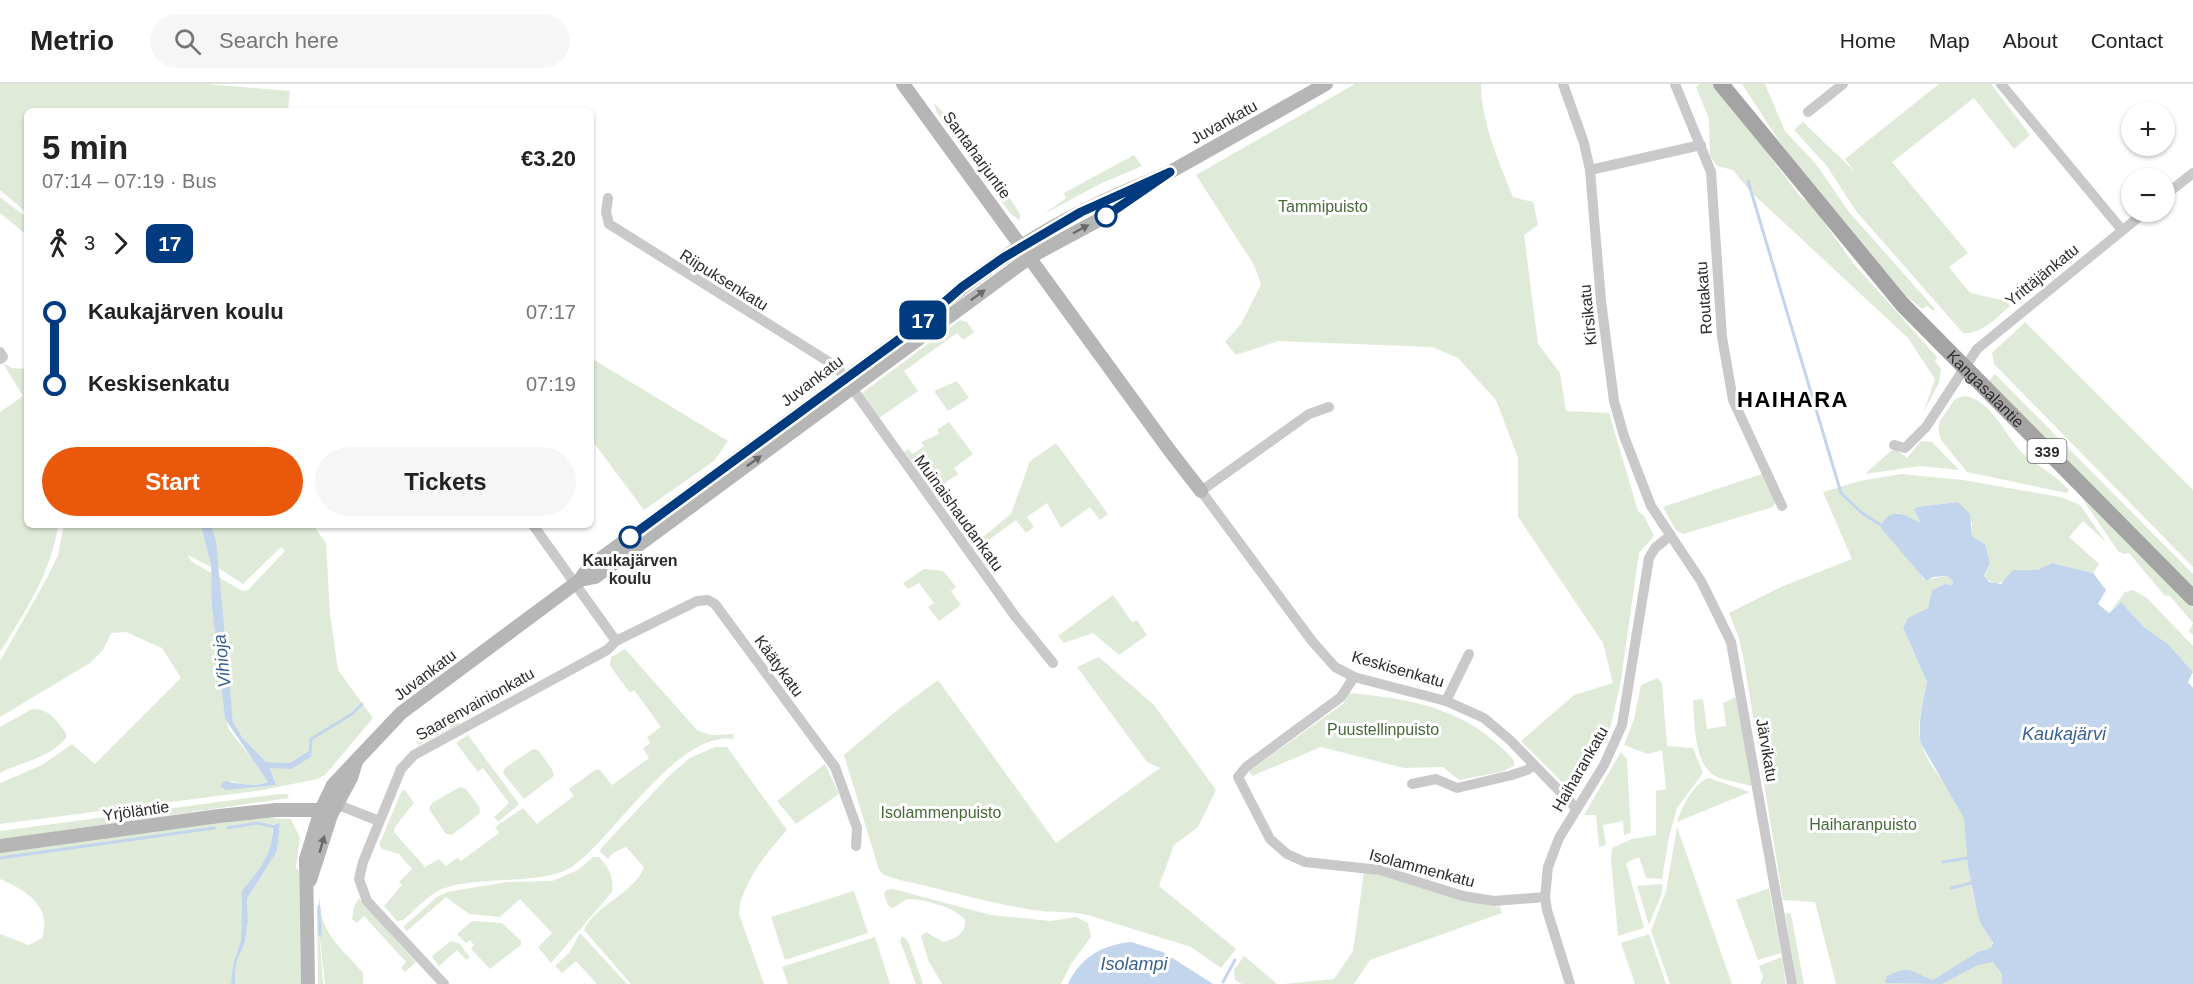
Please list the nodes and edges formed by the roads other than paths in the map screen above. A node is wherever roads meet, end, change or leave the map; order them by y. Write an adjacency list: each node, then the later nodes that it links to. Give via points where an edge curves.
1 (903, 84): 18 (main road, Santaharjuntie)
2 (1326, 84): 18 (main road, Juvankatu, via 1170,172 1081,212)
3 (1563, 84): 12 (street, Kirsikatu)
4 (1675, 84): 10 (street, Routakatu)
5 (1721, 84): 11 (main road, Kangasalantie / 339)
6 (1736, 84): 11 (main road, Kangasalantie / 339)
7 (1843, 84): 9 (street)
8 (2001, 84): 17 (street)
9 (1808, 112)
10 (1701, 145): 12 (street); 25 (street, Routakatu, via 1711,172 1722,337 1733,400)
11 (1791, 168): 19 (main road, Kangasalantie / 339, via 1886,286)
12 (1590, 170): 27 (street, Kirsikatu, via 1614,401 1651,506)
13 (2193, 173): 14 (street)
14 (2175, 187)
15 (608, 198): 20 (street, Riipuksenkatu, via 609,224 837,367)
16 (2132, 222): 17 (street, Yrittäjänkatu)
17 (2122, 230): 19 (street, Yrittäjänkatu, via 1995,332)
18 (1026, 252): 20 (main road, Juvankatu, via 962,287 916,327); 21 (main road, Juvankatu, one-way to 18); 24 (main road, Keskisenkatu)
19 (1963, 368): 23 (street, Yrittäjänkatu, via 1920,435 1905,448); 29 (main road, Kangasalantie / 339)
20 (844, 377): 21 (street, Muinaishaudankatu); 28 (main road, Juvankatu, via 588,568)
21 (852, 389): 28 (main road, Juvankatu, one-way to 21, via 595,577); 32 (street, Muinaishaudankatu)
22 (1329, 407): 24 (street, via 1309,414)
23 (1894, 445)
24 (1202, 491): 33 (street, Keskisenkatu, via 1326,659)
25 (1782, 506)
26 (535, 528): 28 (street)
27 (1670, 536): 38 (street, Haiharankatu, via 1649,558 1622,725 1604,765); 46 (street, Järvikatu, via 1701,581 1731,642)
28 (578, 582): 30 (street); 37 (main road, Juvankatu, via 401,713 343,772)
29 (2193, 598)
30 (616, 641): 39 (street, Saarenvainionkatu, via 607,650 414,755 401,769); 41 (street, Käätykatu, via 697,601 715,604 835,767 857,828)
31 (1469, 654): 34 (street)
32 (1053, 663)
33 (1354, 677): 34 (street, Keskisenkatu); 42 (street, Isolammenkatu, via 1341,697 1238,777 1270,839 1287,854 1305,862 1380,870 1463,896 1510,902)
34 (1446, 701): 35 (street, Keskisenkatu, via 1484,718)
35 (1534, 765): 36 (street, via 1457,788 1436,780); 38 (street, Keskisenkatu)
36 (1413, 784)
37 (327, 806): 39 (street); 40 (main road, Yrjöläntie, via 296,804 276,810); 43 (main road, Juvankatu, via 308,884)
38 (1576, 808): 42 (street, Haiharankatu, via 1553,851)
39 (379, 821): 44 (street, Saarenvainionkatu, via 360,872 363,894)
40 (0, 846)
41 (856, 846)
42 (1545, 897): 45 (street, Haiharankatu)
43 (308, 984)
44 (444, 984)
45 (1570, 984)
46 (1792, 984)

